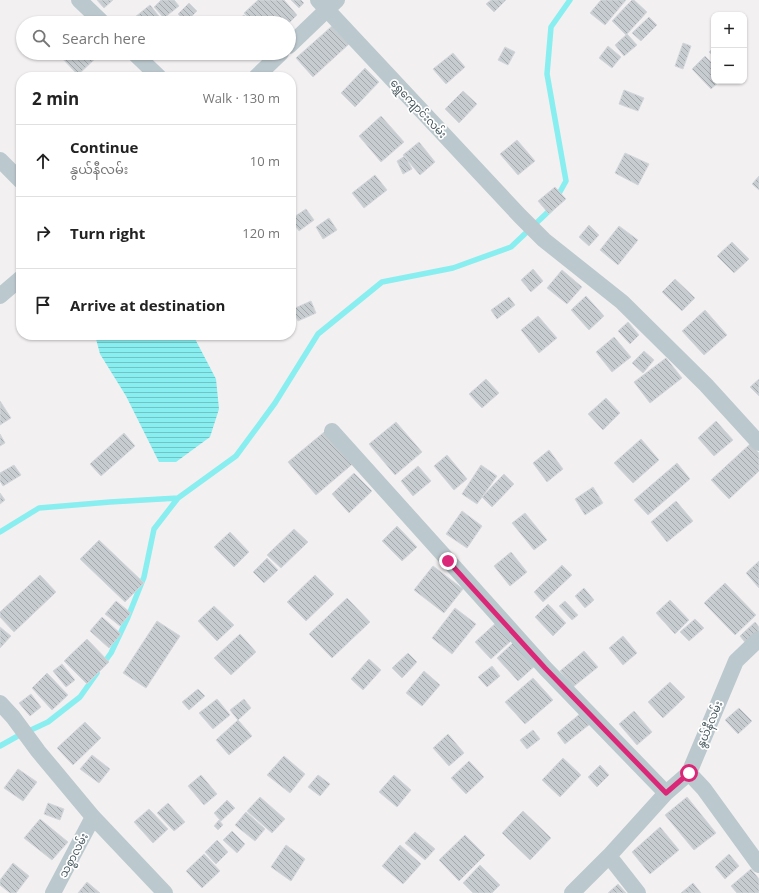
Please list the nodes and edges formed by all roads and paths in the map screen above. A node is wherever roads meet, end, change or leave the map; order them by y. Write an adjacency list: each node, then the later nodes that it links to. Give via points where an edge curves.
1 (79, 0): 3 (street)
2 (327, 3): 4 (street); 14 (street, ရွှေကျောင်းလမ်း, via 520,216 544,240 622,302 706,385)
3 (96, 16)
4 (296, 38)
5 (141, 60): 7 (street)
6 (274, 60): 8 (street)
7 (154, 72)
8 (261, 72)
9 (0, 160): 10 (street)
10 (16, 176)
11 (16, 282): 12 (street)
12 (0, 296)
13 (332, 431): 18 (street, via 545,668)
14 (759, 443)
15 (759, 639): 17 (street, နွယ်နီလမ်း, via 736,661)
16 (0, 704): 19 (street)
17 (689, 773): 18 (street, နွယ်နီလမ်း); 21 (street, via 704,789)
18 (666, 793): 20 (street, နွယ်နီလမ်း)
19 (93, 817): 22 (street, သစ္စာလမ်း); 23 (street)
20 (608, 856): 24 (street, နွယ်နီလမ်း); 25 (street)
21 (759, 865)
22 (53, 893)
23 (165, 893)
24 (572, 893)
25 (638, 893)

